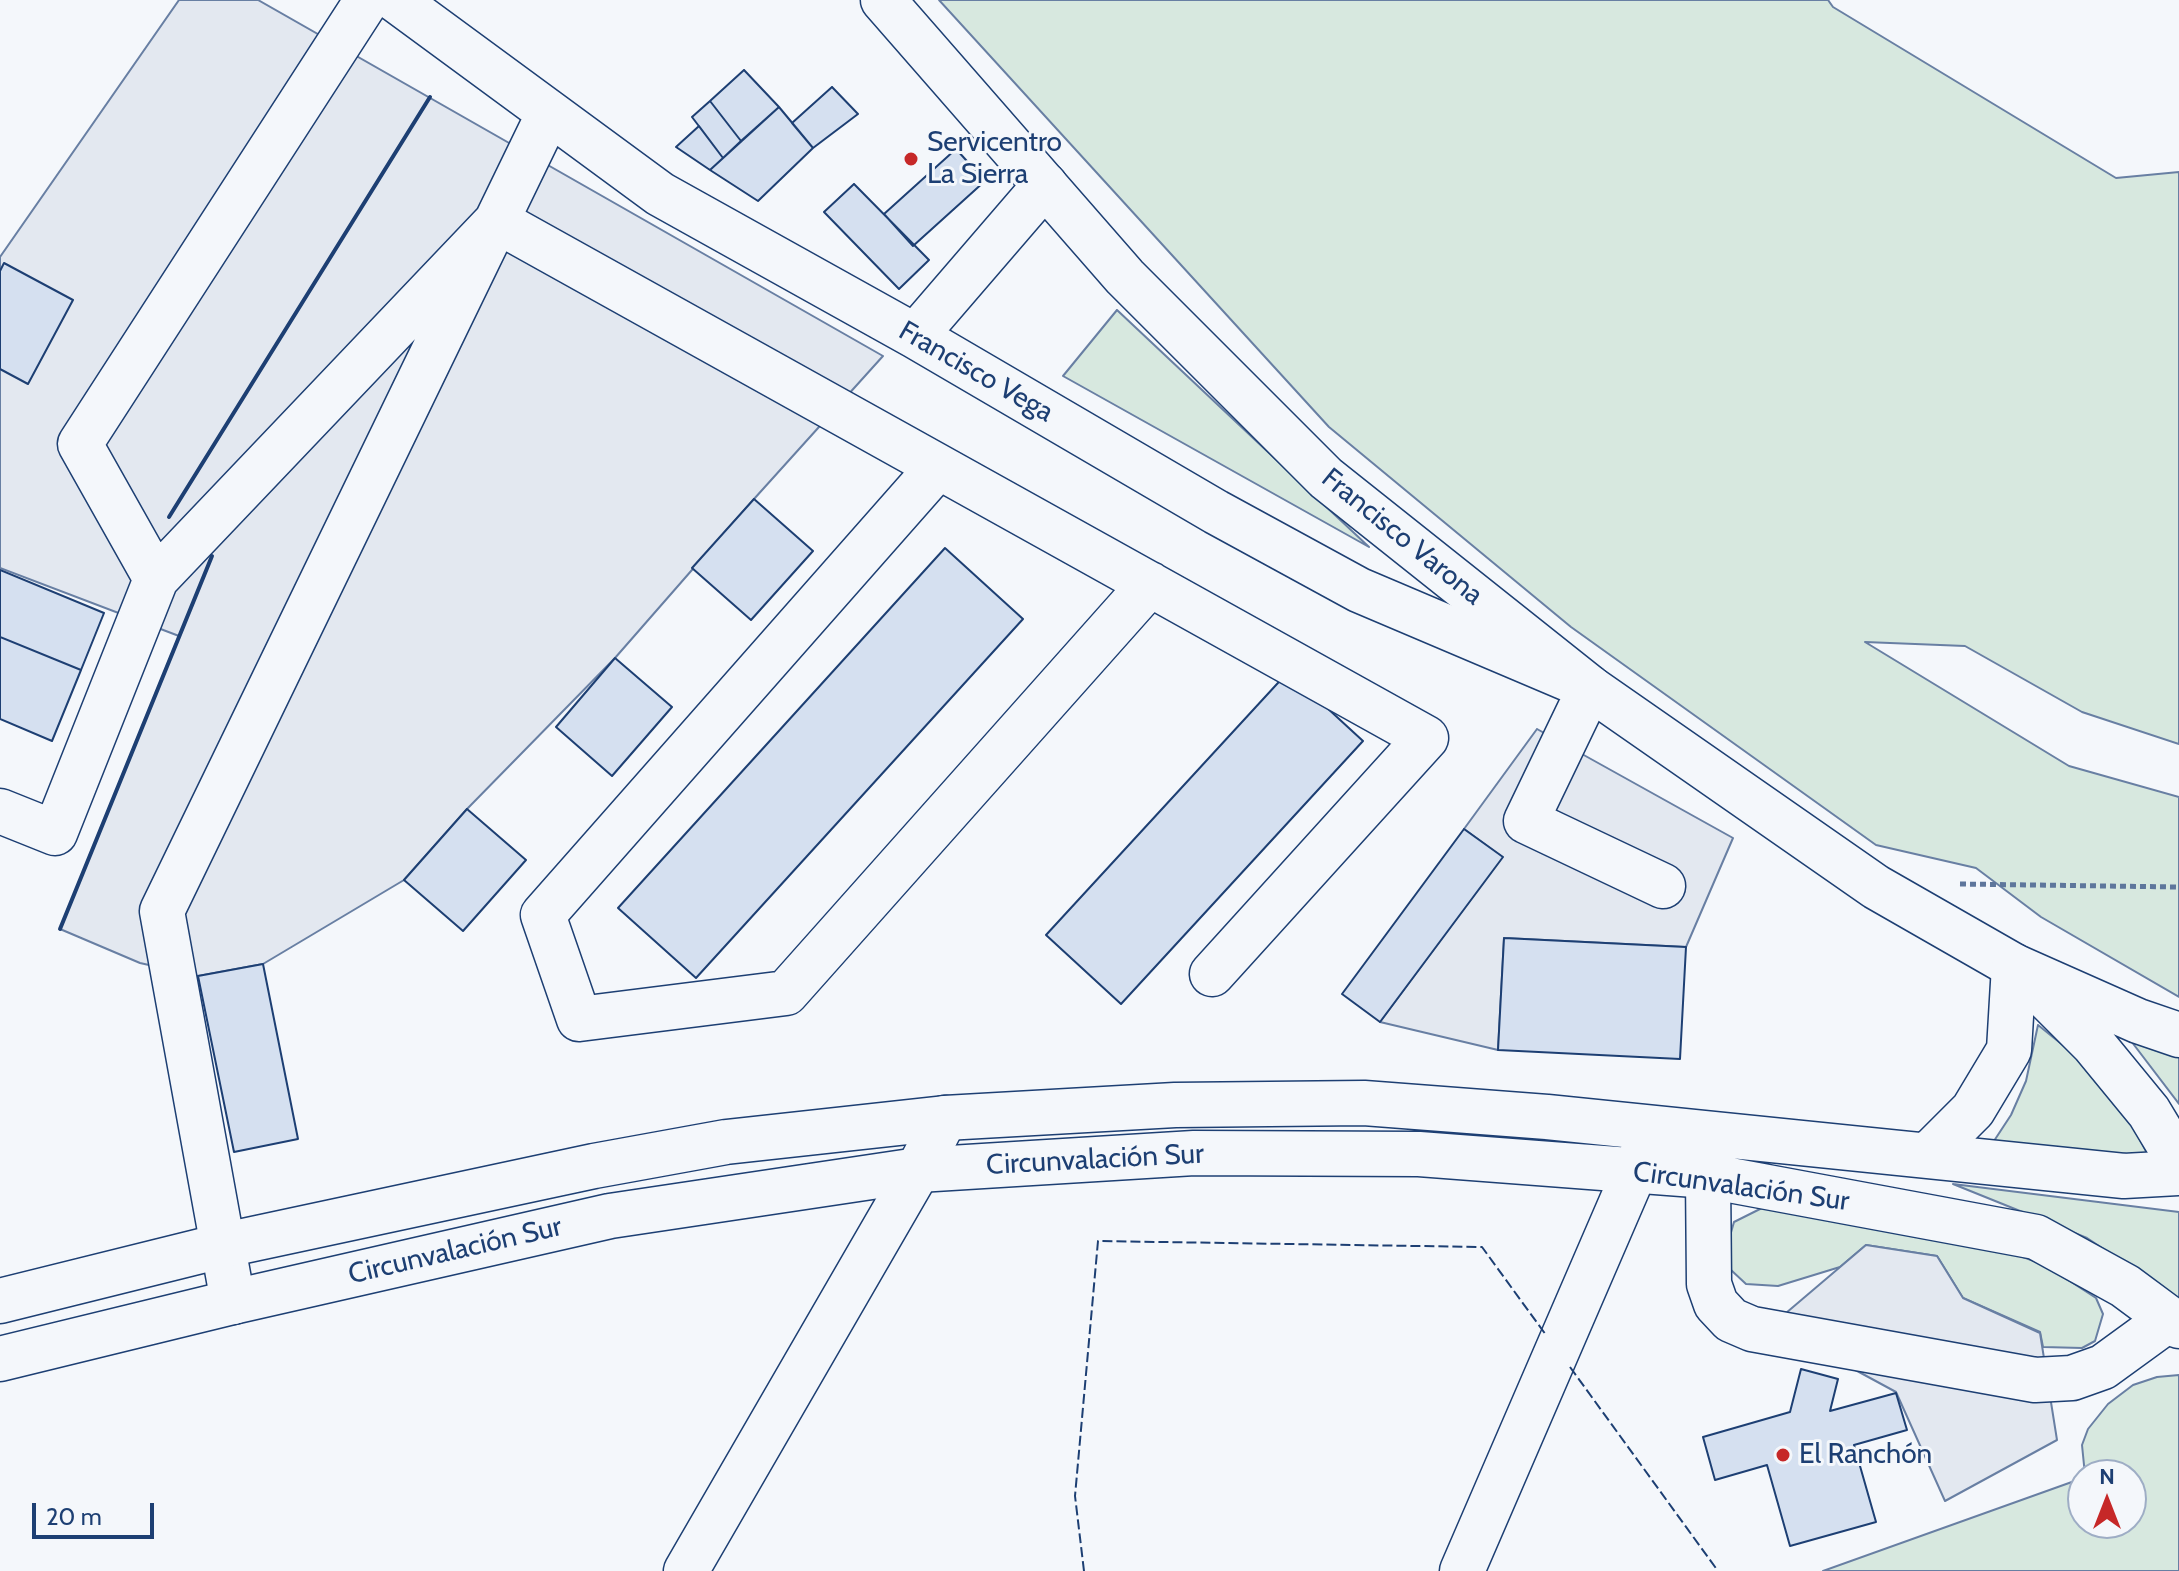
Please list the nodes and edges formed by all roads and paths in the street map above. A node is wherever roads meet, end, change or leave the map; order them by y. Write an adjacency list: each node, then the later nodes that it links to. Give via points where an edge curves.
1 (367, 0): 9 (main road, via 80,444)
2 (396, 0): 4 (main road, Francisco Vega)
3 (883, 0): 5 (main road, Francisco Varona)
4 (549, 113): 6 (main road); 7 (main road, Francisco Vega, via 660,194)
5 (1045, 185): 7 (main road); 11 (main road, Francisco Varona, via 1125,277 1326,478)
6 (497, 221): 8 (main road); 9 (main road); 27 (main road, via 162,911)
7 (915, 336): 11 (main road, Francisco Vega, via 1359,590)
8 (938, 467): 10 (main road); 10 (main road, via 543,915 579,1019 786,993)
9 (156, 579): 12 (main road, via 55,833)
10 (1150, 584): 17 (main road, via 1426,738)
11 (1590, 688): 14 (main road, via 1526,821); 16 (main road, Francisco Varona, via 1876,887)
12 (0, 811)
13 (1948, 884): 15 (path)
14 (1663, 886)
15 (2179, 887)
16 (2014, 966): 18 (main road); 21 (main road, via 2009,1050 1973,1110); 22 (main road, via 2094,1045 2149,1112)
17 (1212, 974)
18 (2179, 1035)
19 (945, 1118): 20 (main road, Circunvalación Sur, via 1175,1105 1364,1103); 23 (main road); 27 (main road, Circunvalación Sur, via 726,1142 623,1160)
20 (1653, 1129): 21 (main road, Circunvalación Sur); 24 (main road)
21 (1927, 1156): 25 (main road, Circunvalación Sur, via 2124,1176)
22 (2179, 1162)
23 (918, 1170): 24 (main road, Circunvalación Sur, via 1209,1153 1419,1154); 29 (main road, Circunvalación Sur, via 610,1216); 32 (main road)
24 (1635, 1170): 26 (main road, Circunvalación Sur); 33 (main road)
25 (2179, 1173)
26 (1708, 1176): 30 (main road, Circunvalación Sur, via 2036,1237 2125,1286); 30 (main road, via 1709,1284 1716,1304 1731,1320 1752,1329 2035,1380 2072,1378 2103,1367)
27 (225, 1245): 28 (main road, Circunvalación Sur); 29 (main road)
28 (0, 1301)
29 (233, 1302): 31 (main road, Circunvalación Sur)
30 (2174, 1322)
31 (0, 1359)
32 (686, 1571)
33 (1462, 1571)

